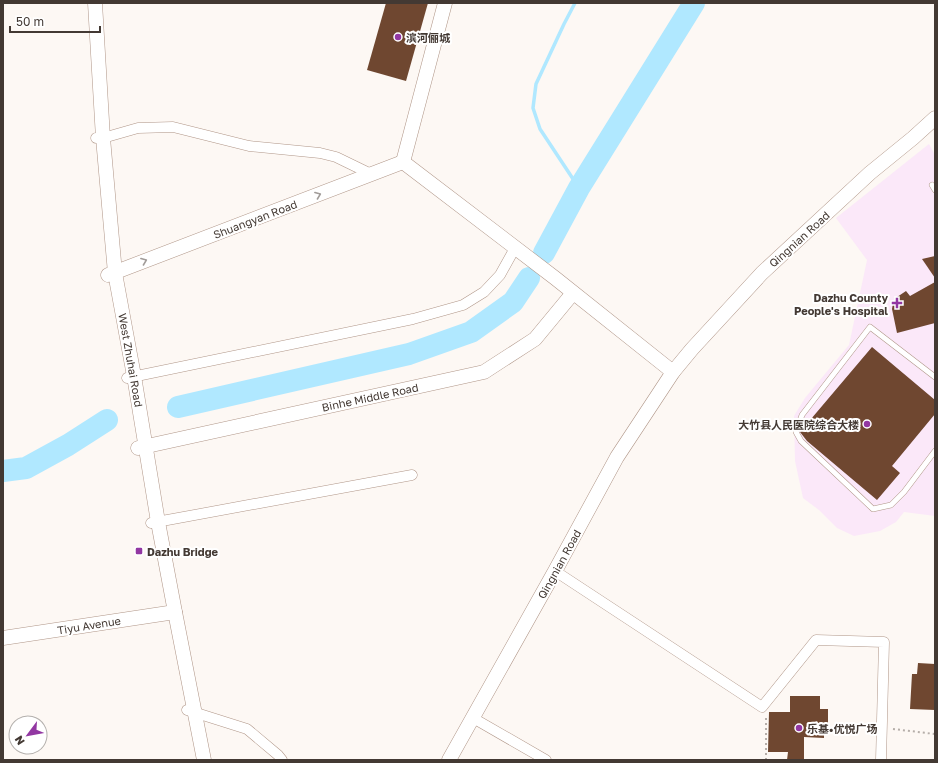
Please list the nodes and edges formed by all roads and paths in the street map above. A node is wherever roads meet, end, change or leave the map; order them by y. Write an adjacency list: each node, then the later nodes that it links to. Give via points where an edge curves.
1 (88, 3): 5 (street, West Zhuhai Road)
2 (95, 3): 5 (street, West Zhuhai Road)
3 (445, 3): 6 (street)
4 (935, 118): 11 (street, Qingnian Road, via 870,173 762,273)
5 (99, 138): 7 (street, via 138,128 173,127 249,146 320,153 336,157); 9 (street, West Zhuhai Road)
6 (403, 162): 7 (street, Shuangyan Road); 8 (street)
7 (371, 174): 9 (street, Shuangyan Road, one-way to 7)
8 (515, 248): 10 (street); 12 (street, via 500,275 484,292 463,305 413,319)
9 (111, 274): 12 (street, West Zhuhai Road)
10 (573, 293): 11 (street); 14 (street, Binhe Middle Road, via 535,339 484,372)
11 (674, 372): 18 (street, Qingnian Road, via 617,457)
12 (130, 377): 14 (street, West Zhuhai Road)
13 (935, 377): 15 (lane, via 870,327 802,415 796,432 801,441 873,509 891,505)
14 (142, 447): 17 (street, West Zhuhai Road)
15 (935, 451)
16 (412, 475): 17 (street)
17 (155, 522): 19 (street, West Zhuhai Road)
18 (555, 572): 23 (street, Qingnian Road); 24 (street, via 762,707 816,640 884,642)
19 (171, 612): 20 (street, Tiyu Avenue); 21 (street, West Zhuhai Road)
20 (3, 638)
21 (191, 712): 27 (street, West Zhuhai Road); 28 (street, West Zhuhai Road); 29 (street, via 248,728)
22 (766, 717): 26 (path)
23 (473, 718): 30 (street, Qingnian Road); 31 (street)
24 (882, 728): 25 (path); 32 (street)
25 (935, 734)
26 (765, 759)
27 (197, 760)
28 (204, 760)
29 (282, 760)
30 (449, 760)
31 (546, 760)
32 (881, 760)

